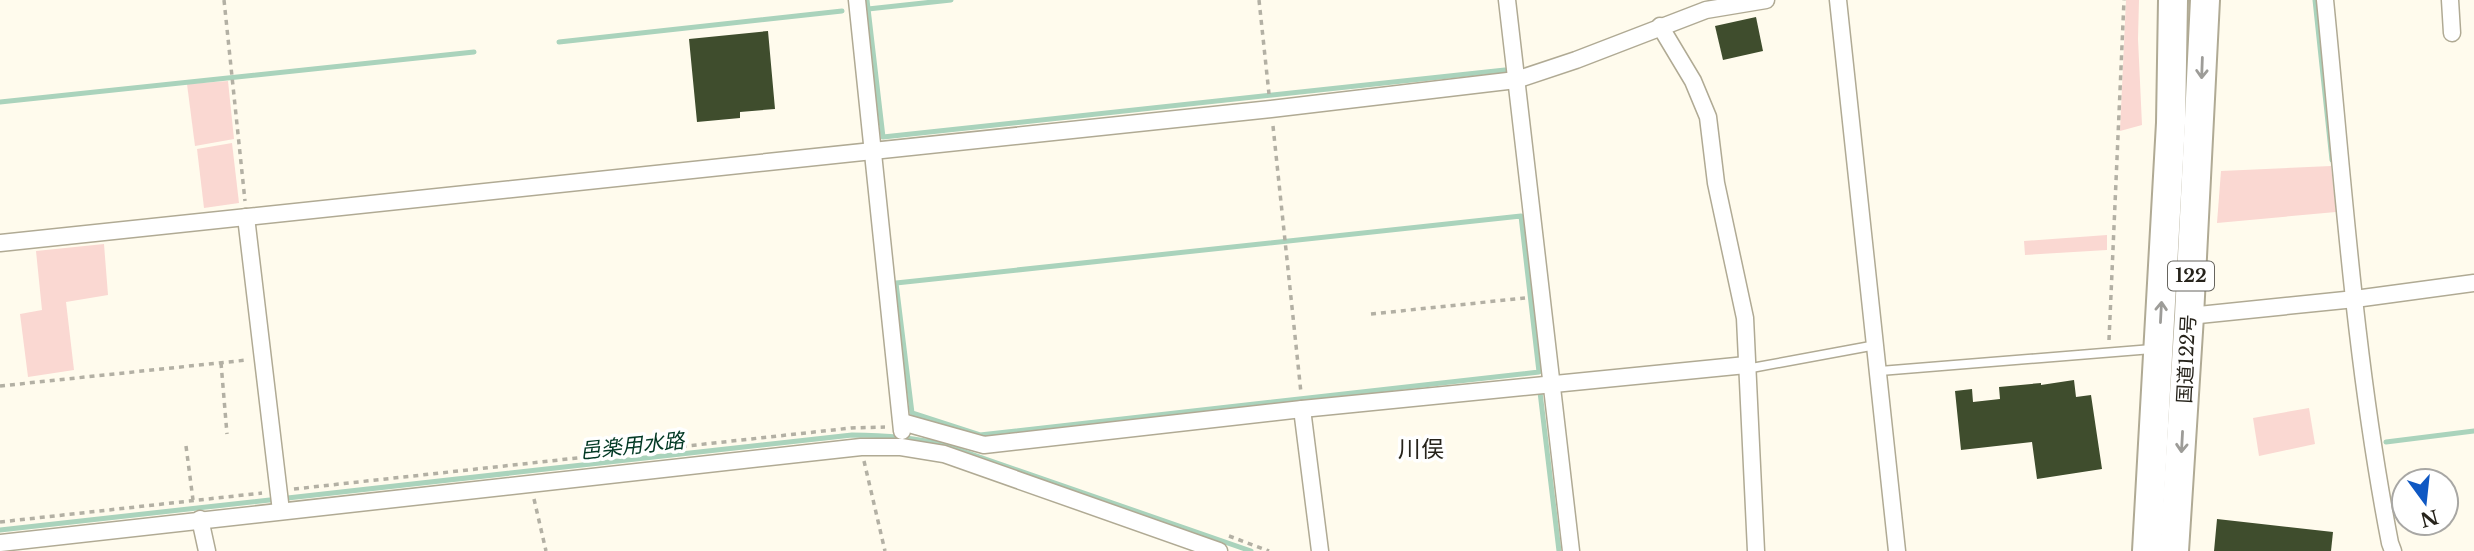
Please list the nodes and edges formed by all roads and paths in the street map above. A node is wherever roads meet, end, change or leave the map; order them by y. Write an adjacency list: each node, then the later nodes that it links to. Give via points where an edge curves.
1 (223, 0): 17 (path)
2 (857, 0): 16 (street)
3 (1259, 0): 15 (path)
4 (1507, 0): 14 (street)
5 (1766, 0): 12 (street, via 1706,10)
6 (1838, 0): 24 (street)
7 (2124, 0): 26 (path)
8 (2173, 0): 25 (highway, 国道122号 / 122, one-way to 8)
9 (2205, 0): 23 (highway, 国道122号 / 122, one-way to 23)
10 (2325, 0): 21 (street)
11 (2450, 0): 13 (street)
12 (1660, 26): 14 (street); 29 (street, via 1693,80 1708,117 1716,183 1745,318)
13 (2452, 33)
14 (1516, 80): 15 (street); 20 (street)
15 (1271, 109): 16 (street); 33 (path)
16 (873, 150): 17 (street); 34 (street)
17 (246, 217): 18 (street); 27 (street)
18 (0, 243)
19 (2474, 283): 21 (street)
20 (1541, 296): 22 (path); 31 (street)
21 (2354, 299): 23 (street); 56 (street, via 2378,484)
22 (1371, 314)
23 (2189, 316): 55 (highway, 国道122号 / 122, one-way to 55)
24 (1877, 345): 29 (lane); 30 (street)
25 (2159, 348): 26 (lane); 54 (highway, 国道122号 / 122)
26 (2108, 353): 30 (lane)
27 (263, 359): 28 (path); 40 (street)
28 (221, 363): 32 (path); 35 (path)
29 (1746, 367): 31 (street); 52 (street)
30 (1880, 371): 53 (street)
31 (1552, 383): 33 (street); 51 (street)
32 (0, 386)
33 (1302, 409): 34 (street, via 984,445); 50 (street)
34 (902, 425): 38 (street); 40 (path)
35 (227, 434)
36 (186, 446): 41 (path)
37 (861, 447): 38 (street); 39 (street); 48 (path)
38 (901, 447): 49 (street, via 944,454)
39 (531, 483): 42 (street); 47 (path)
40 (278, 491): 41 (path); 42 (street)
41 (193, 501): 44 (path)
42 (281, 511): 43 (street)
43 (200, 519): 45 (street); 46 (street)
44 (0, 522)
45 (0, 543)
46 (207, 551)
47 (547, 551)
48 (885, 551)
49 (1219, 551)
50 (1320, 551)
51 (1571, 551)
52 (1756, 551)
53 (1898, 551)
54 (2147, 551)
55 (2174, 551)
56 (2393, 551)

